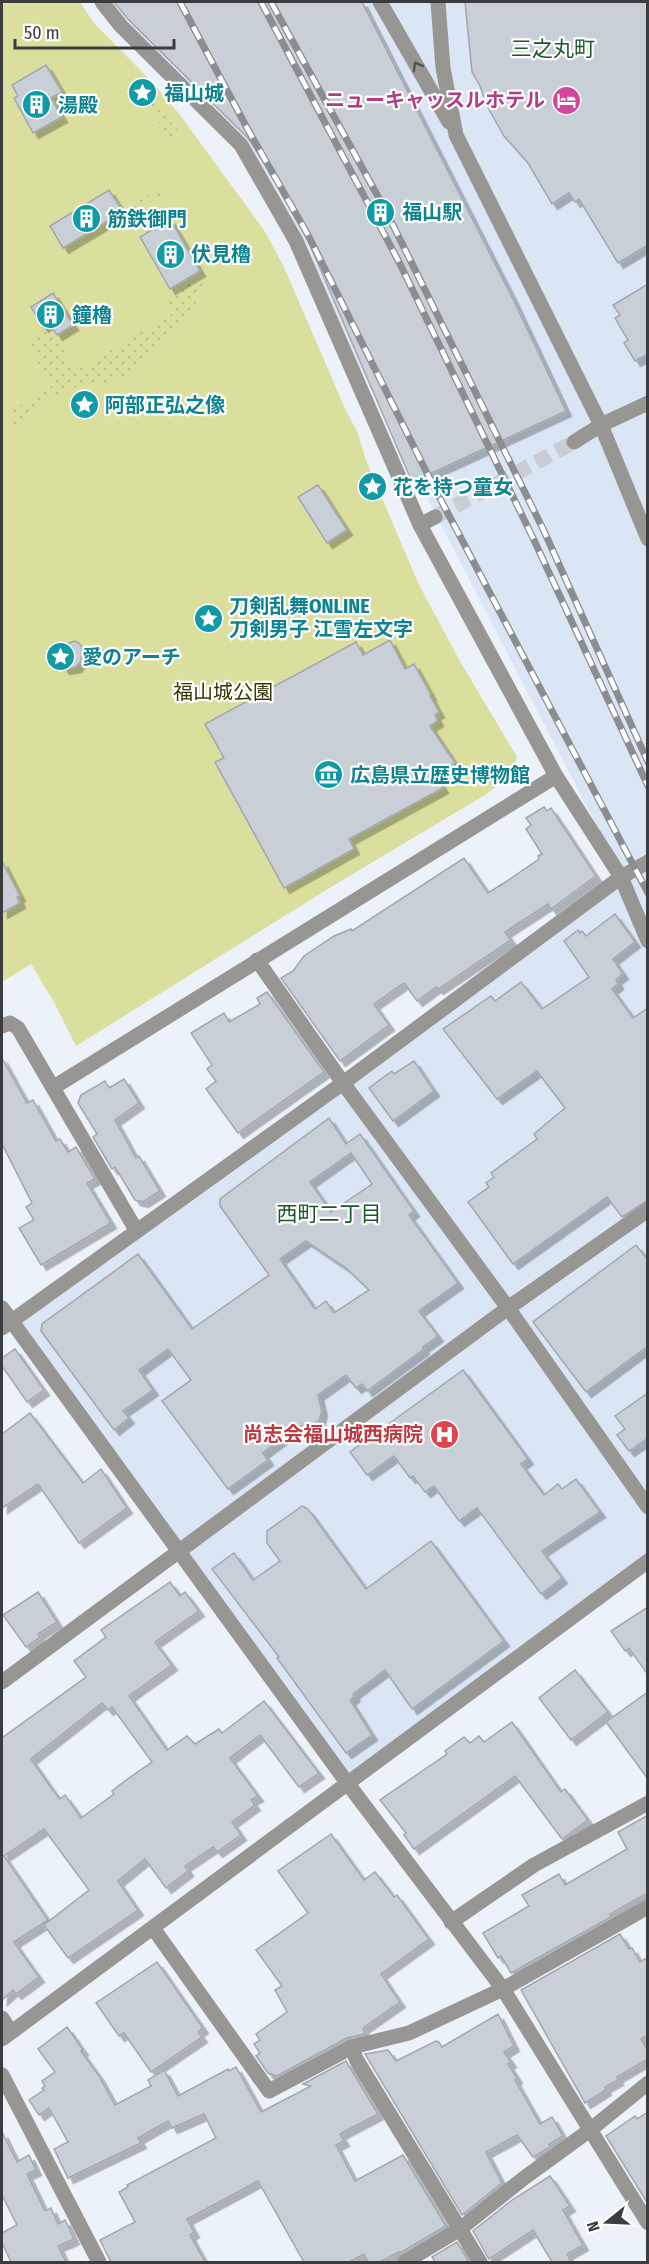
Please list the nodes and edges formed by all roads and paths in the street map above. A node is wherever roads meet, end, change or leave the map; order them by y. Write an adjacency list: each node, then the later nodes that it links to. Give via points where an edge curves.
1 (102, 2): 9 (street, via 121,26 241,145 296,241)
2 (380, 2): 4 (street, one-way to 2)
3 (438, 2): 4 (street, via 443,68)
4 (456, 135): 6 (street)
5 (648, 403): 6 (street)
6 (601, 425): 7 (street); 10 (street)
7 (574, 442)
8 (435, 517): 9 (street)
9 (420, 525): 11 (street)
10 (648, 539)
11 (556, 776): 13 (street); 15 (street)
12 (648, 862): 13 (street)
13 (621, 877): 14 (street); 17 (street)
14 (648, 941)
15 (257, 960): 17 (street); 18 (street)
16 (2, 1026): 18 (street, via 10,1023 18,1028)
17 (343, 1083): 20 (street); 22 (street)
18 (54, 1087): 20 (street)
19 (648, 1210): 22 (street)
20 (136, 1230): 23 (street)
21 (2, 1308): 23 (street)
22 (508, 1308): 24 (street); 25 (street)
23 (6, 1325): 25 (street)
24 (648, 1507)
25 (179, 1551): 27 (street); 28 (street)
26 (648, 1561): 28 (street)
27 (2, 1682)
28 (348, 1784): 31 (street); 32 (street)
29 (648, 1803): 31 (street, via 534,1866)
30 (648, 1907): 33 (street)
31 (451, 1922): 33 (street)
32 (153, 1928): 35 (street); 36 (street, via 269,2091)
33 (503, 1989): 36 (street, via 409,2033); 39 (street)
34 (2, 2018): 35 (street)
35 (6, 2036)
36 (352, 2047): 41 (street)
37 (2, 2074): 42 (street)
38 (648, 2083): 39 (street)
39 (590, 2130): 40 (street); 41 (street)
40 (648, 2223)
41 (460, 2229): 43 (street); 44 (street)
42 (99, 2262)
43 (405, 2262)
44 (480, 2262)

